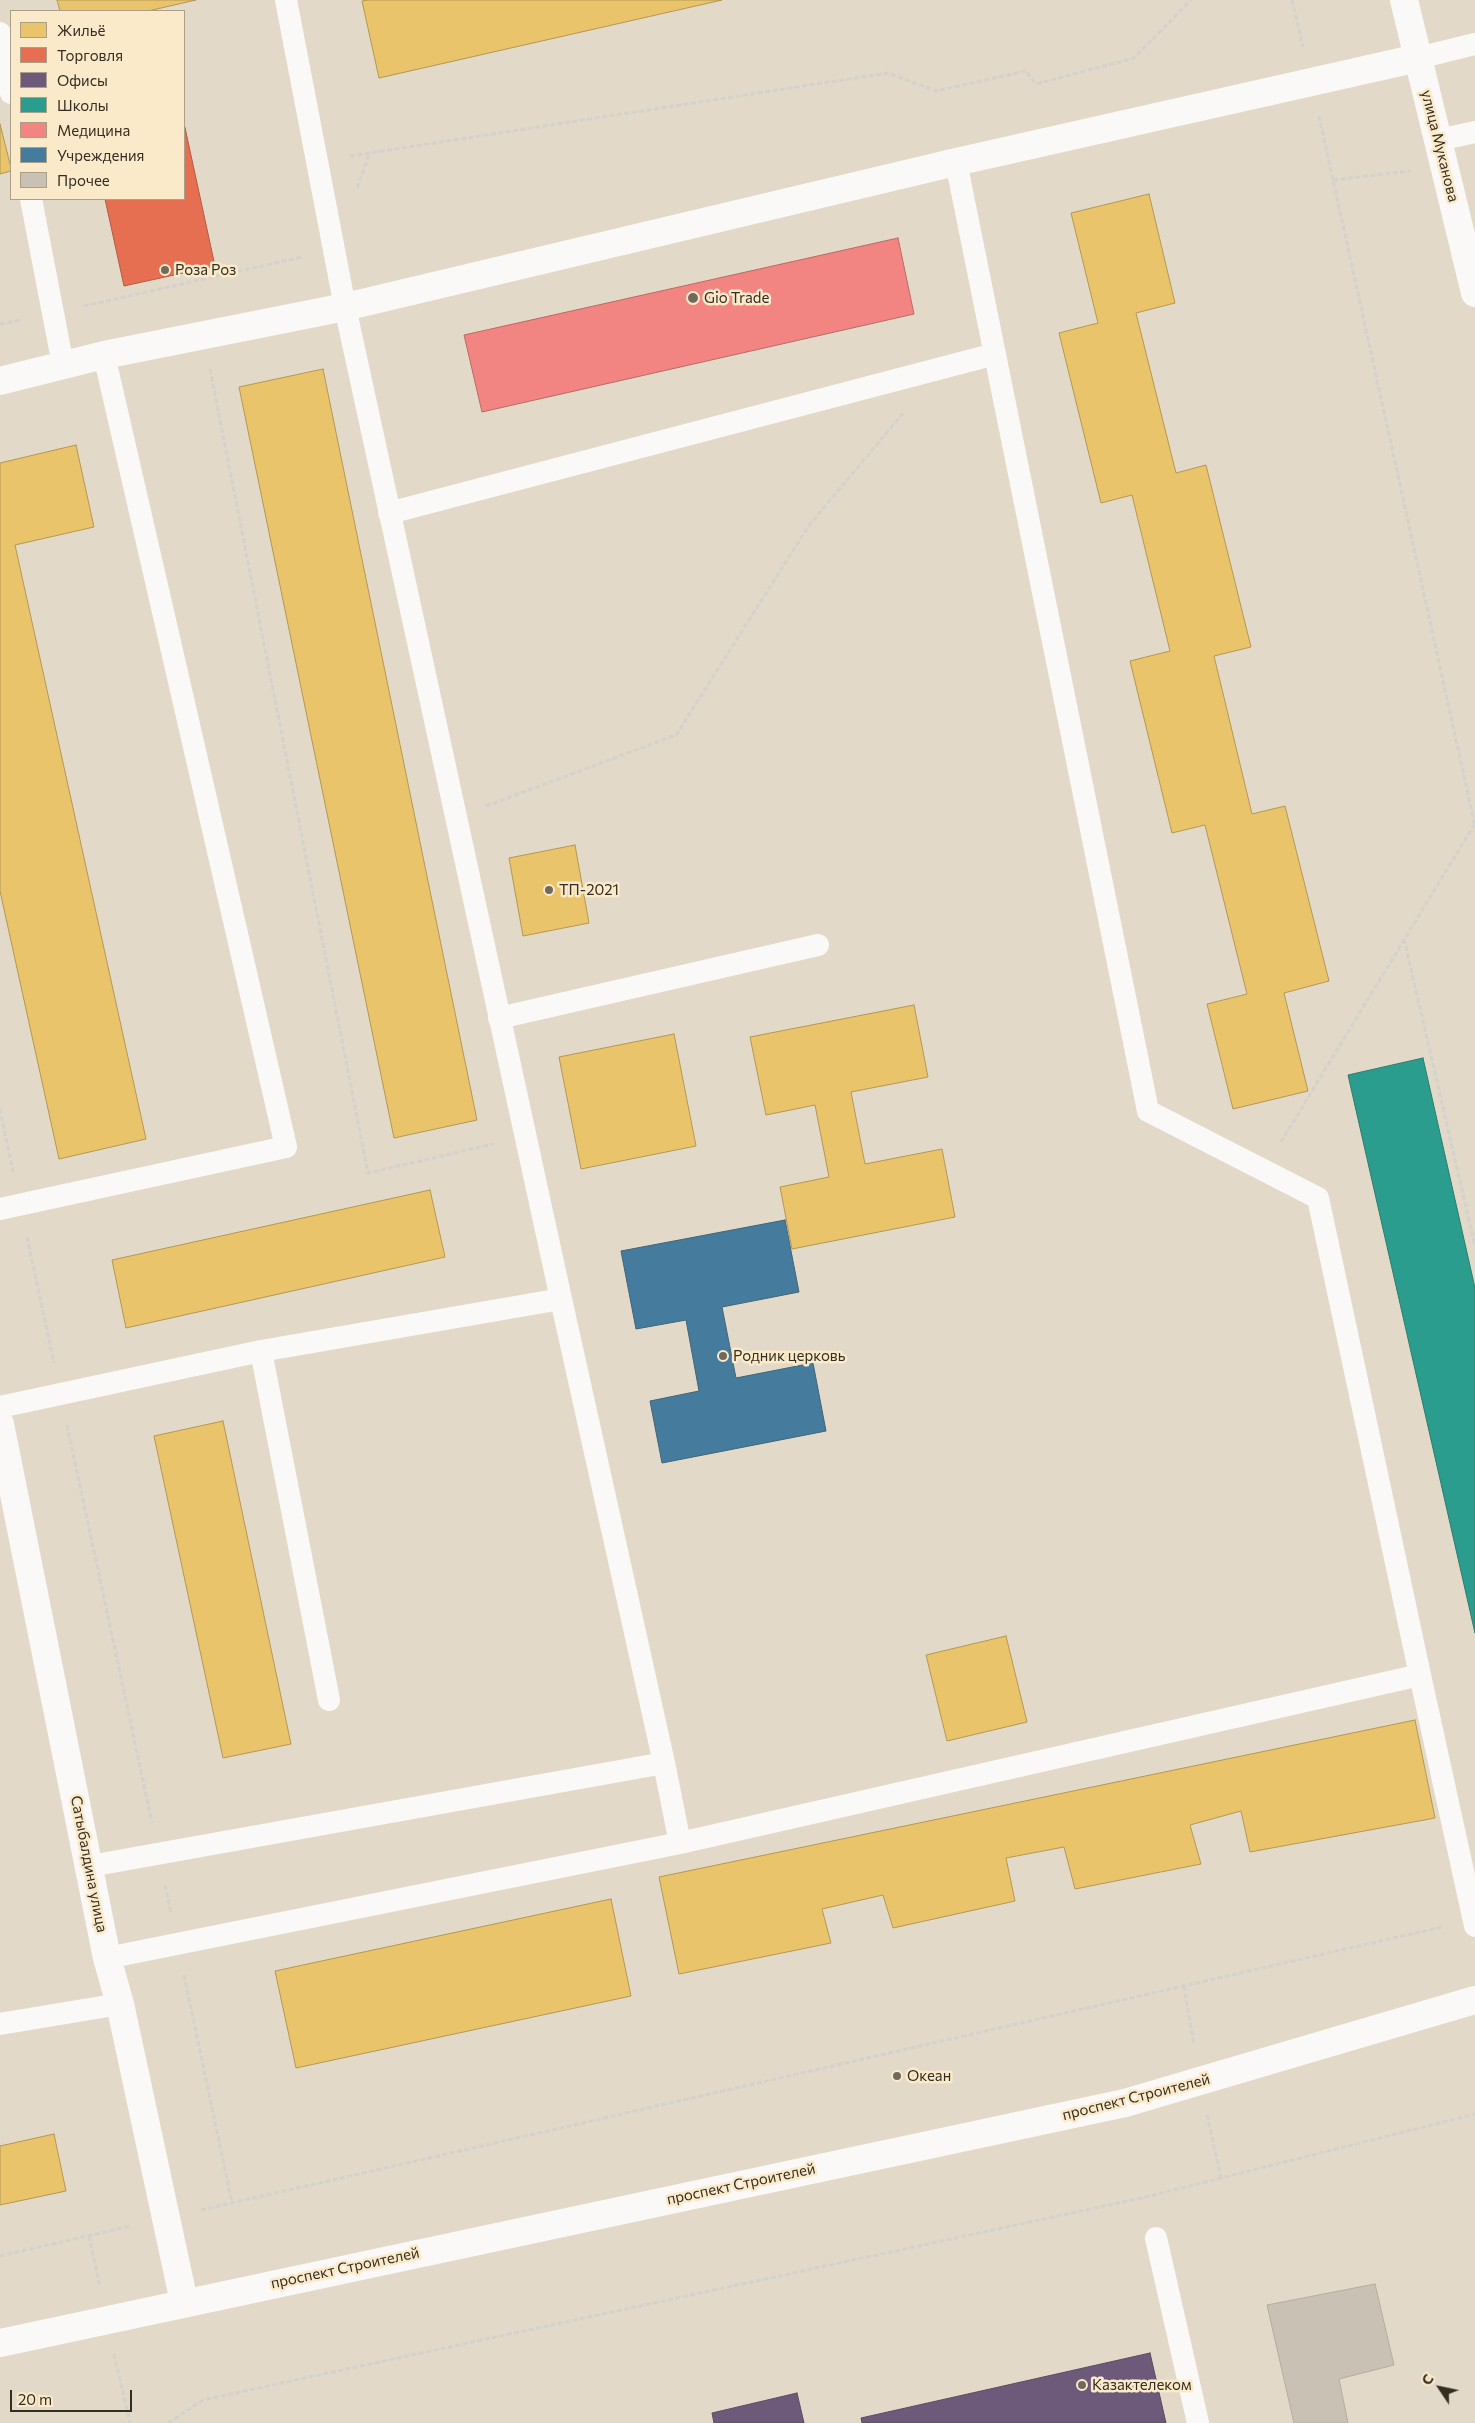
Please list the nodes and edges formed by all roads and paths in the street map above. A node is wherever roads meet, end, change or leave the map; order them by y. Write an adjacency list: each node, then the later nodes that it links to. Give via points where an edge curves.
1 (286, 0): 12 (lane)
2 (1191, 0): 12 (path, via 1134,58 1036,84 1026,71 936,91 888,73)
3 (1292, 0): 8 (path)
4 (1404, 0): 7 (street, улица Муканова)
5 (0, 33): 9 (lane)
6 (1475, 44): 7 (lane)
7 (1418, 58): 8 (street); 11 (street, улица Муканова)
8 (1311, 81): 13 (street); 15 (path)
9 (10, 87)
10 (1475, 132): 11 (lane)
11 (1439, 140): 14 (street, улица Муканова)
12 (317, 161): 17 (lane)
13 (956, 162): 20 (street); 24 (lane)
14 (1446, 166): 15 (path); 18 (street, улица Муканова)
15 (1333, 180): 31 (path)
16 (32, 200): 26 (lane)
17 (334, 250): 19 (path); 20 (lane)
18 (1475, 293)
19 (80, 306)
20 (344, 307): 23 (street); 29 (lane)
21 (26, 319): 22 (path)
22 (0, 324)
23 (203, 336): 25 (street); 36 (path, via 368,1173)
24 (994, 354): 27 (lane); 37 (lane, via 1148,1111)
25 (104, 355): 26 (street); 39 (lane, via 286,1147)
26 (63, 365): 28 (street)
27 (942, 368): 29 (lane); 30 (path, via 810,524 676,735)
28 (0, 381)
29 (389, 513): 30 (lane)
30 (456, 818): 34 (lane)
31 (1475, 825): 32 (path)
32 (1404, 939): 37 (path); 41 (path)
33 (818, 945): 34 (lane)
34 (499, 1018): 36 (lane)
35 (0, 1109): 38 (path)
36 (526, 1136): 42 (lane)
37 (1264, 1170): 48 (lane, via 1318,1198)
38 (14, 1178)
39 (0, 1209)
40 (27, 1236): 44 (path)
41 (1475, 1246)
42 (561, 1299): 43 (lane); 50 (lane)
43 (261, 1351): 45 (lane); 49 (lane)
44 (56, 1373)
45 (0, 1407)
46 (66, 1422): 51 (path)
47 (0, 1424): 53 (street, Сатыбалдина улица)
48 (1420, 1675): 52 (lane); 56 (lane)
49 (329, 1700)
50 (664, 1763): 52 (lane); 53 (lane)
51 (154, 1832)
52 (680, 1843): 57 (lane)
53 (90, 1866): 57 (street, Сатыбалдина улица)
54 (164, 1881): 55 (path)
55 (172, 1920)
56 (1475, 1923): 63 (path)
57 (108, 1958): 60 (street, Сатыбалдина улица)
58 (183, 1969): 63 (path)
59 (1475, 2000): 67 (street, проспект Строителей, via 1125,2103)
60 (120, 2004): 61 (lane); 64 (street, Сатыбалдина улица)
61 (0, 2024)
62 (1475, 2114): 69 (path, via 1146,2197 203,2400)
63 (232, 2203): 64 (path)
64 (165, 2219): 66 (path); 67 (street, Сатыбалдина улица)
65 (1156, 2238): 70 (lane)
66 (0, 2256)
67 (184, 2302): 68 (street, проспект Строителей)
68 (0, 2343)
69 (168, 2423)
70 (1198, 2423)

